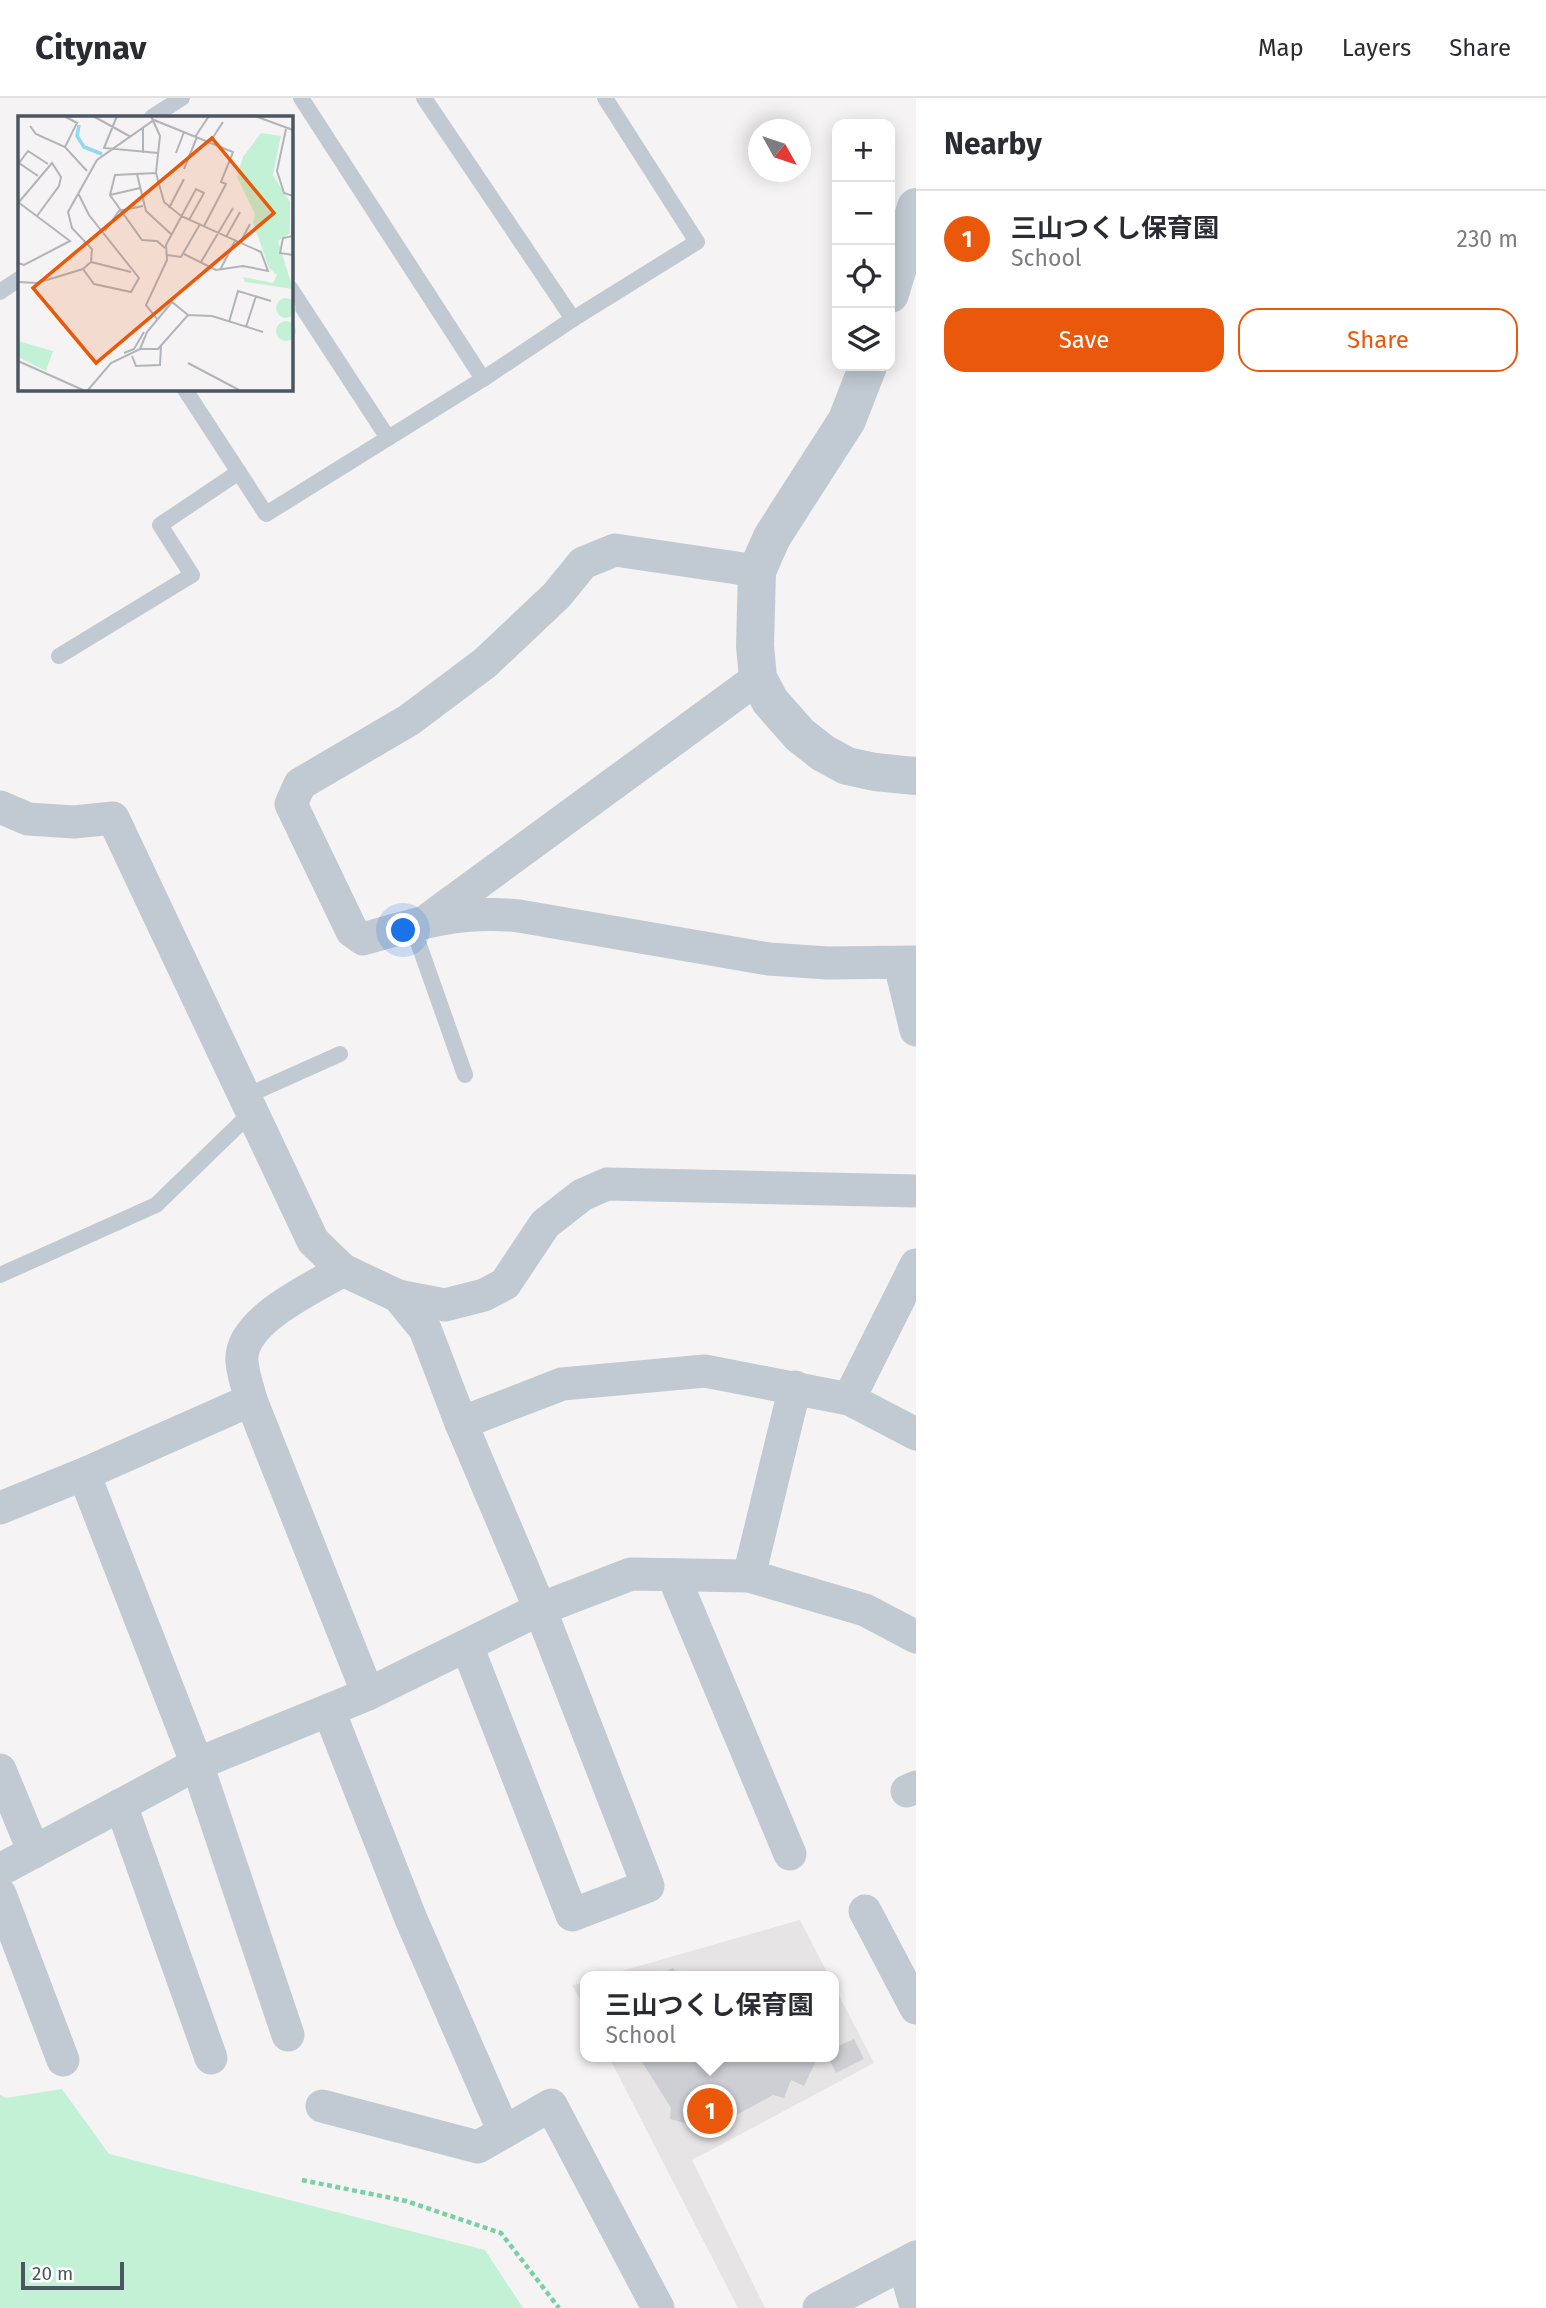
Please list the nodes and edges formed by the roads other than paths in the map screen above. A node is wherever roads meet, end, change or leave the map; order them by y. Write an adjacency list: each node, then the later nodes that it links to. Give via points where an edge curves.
1 (301, 98): 13 (lane)
2 (424, 98): 11 (lane)
3 (605, 98): 11 (lane, via 697,242)
4 (177, 107): 5 (lane)
5 (154, 116)
6 (916, 207): 7 (street)
7 (895, 277)
8 (18, 280): 10 (lane)
9 (292, 291): 15 (lane)
10 (0, 292)
11 (573, 319): 13 (lane)
12 (866, 371): 17 (street, via 847,420 772,537)
13 (483, 379): 15 (lane)
14 (185, 390): 16 (lane)
15 (388, 438): 16 (lane, via 266,514)
16 (239, 472): 18 (lane, via 160,525 192,575)
17 (757, 571): 19 (street, via 754,646); 22 (street, via 615,550 583,563 557,595 485,663 409,720 300,784 291,804 352,931 363,939)
18 (60, 656)
19 (758, 678): 20 (street, via 800,735 823,753 847,766); 22 (street)
20 (916, 776)
21 (0, 807): 27 (street, via 28,819 74,822 113,818)
22 (419, 923): 23 (street, via 488,913 769,959); 26 (lane)
23 (908, 963): 24 (street)
24 (916, 1030)
25 (340, 1054): 27 (lane)
26 (465, 1075)
27 (249, 1104): 30 (street, via 313,1241); 31 (lane, via 156,1205)
28 (916, 1191): 32 (street, via 607,1184 582,1195 545,1224 505,1284 445,1305)
29 (916, 1265): 34 (street)
30 (344, 1270): 32 (street); 35 (street, via 264,1317 250,1335 241,1360)
31 (0, 1275)
32 (398, 1296): 36 (street, via 425,1329)
33 (795, 1387): 34 (street); 36 (street, via 705,1371 562,1384); 41 (street)
34 (849, 1399): 37 (street)
35 (251, 1400): 38 (street); 45 (street)
36 (461, 1423): 42 (street)
37 (916, 1434)
38 (84, 1474): 39 (street); 47 (street)
39 (0, 1508)
40 (673, 1575): 41 (street); 42 (street, via 631,1574); 51 (street)
41 (749, 1576): 43 (street, via 866,1610)
42 (540, 1609): 44 (street); 44 (street, via 648,1886 572,1915)
43 (916, 1637)
44 (467, 1646): 45 (street)
45 (368, 1694): 46 (street)
46 (329, 1711): 47 (street); 60 (street, via 411,1919)
47 (197, 1764): 49 (street); 56 (street)
48 (0, 1770): 50 (street)
49 (121, 1805): 50 (street); 57 (street)
50 (34, 1852): 52 (street)
51 (790, 1854)
52 (0, 1870)
53 (0, 1894): 58 (street)
54 (865, 1911): 55 (street)
55 (916, 2008)
56 (288, 2035)
57 (211, 2058)
58 (63, 2060)
59 (322, 2106): 60 (street, via 478,2147)
60 (504, 2132): 63 (street, via 551,2105)
61 (910, 2261): 62 (street); 64 (street)
62 (916, 2307)
63 (658, 2308)
64 (819, 2308)

